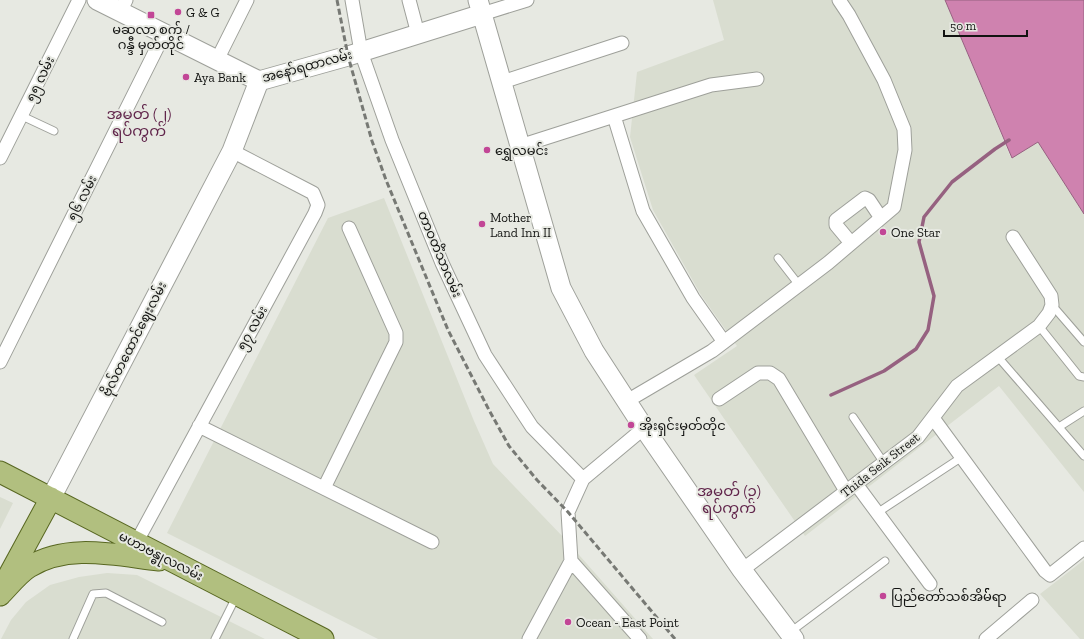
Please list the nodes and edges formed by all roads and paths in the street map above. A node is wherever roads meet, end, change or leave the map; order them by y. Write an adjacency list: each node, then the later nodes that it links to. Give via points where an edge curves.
1 (79, 0): 18 (street, ၅၅ လမ်း)
2 (97, 0): 8 (main road, အနော်ရထာလမ်း)
3 (247, 0): 14 (street)
4 (352, 0): 13 (street, တာဝတိံသာလမ်း)
5 (409, 0): 11 (street)
6 (527, 0): 9 (street)
7 (839, 0): 24 (street, via 884,80 904,128 905,150 894,207)
8 (123, 6): 10 (main road, အနော်ရထာလမ်း)
9 (480, 7): 11 (main road, အနော်ရထာလမ်း); 17 (main road)
10 (164, 34): 14 (main road, အနော်ရထာလမ်း); 35 (street, ၅၆ လမ်း)
11 (418, 34): 13 (main road, အနော်ရထာလမ်း)
12 (622, 43): 17 (street)
13 (361, 52): 16 (main road, အနော်ရထာလမ်း); 49 (street, တာဝတိံသာလမ်း, via 392,140 439,255 485,355 532,427)
14 (217, 60): 16 (main road, အနော်ရထာလမ်း)
15 (757, 79): 19 (street, via 711,85)
16 (260, 81): 22 (main road, ဗိုလ်တထောင်ဈေးလမ်း)
17 (502, 82): 21 (main road)
18 (22, 116): 20 (lane); 23 (street, ၅၅ လမ်း)
19 (614, 116): 21 (street); 32 (street, via 643,211 693,298)
20 (54, 131)
21 (520, 146): 38 (main road, via 562,288 594,350)
22 (232, 151): 42 (street, ၅၇ လမ်း, via 313,193 318,205); 52 (main road, ဗိုလ်တထောင်ဈေးလမ်း)
23 (0, 158)
24 (881, 218): 27 (street); 27 (street, via 865,198 836,220 836,225)
25 (349, 228): 50 (street, via 396,333 396,342)
26 (1013, 237): 30 (street, via 1051,296)
27 (851, 243): 29 (street)
28 (778, 258): 29 (lane)
29 (799, 285): 32 (street)
30 (1052, 305): 31 (street, Thida Seik Street); 33 (lane)
31 (1039, 326): 34 (street, Thida Seik Street); 36 (lane, via 1079,376)
32 (724, 342): 38 (street)
33 (1084, 342)
34 (998, 357): 41 (street, Thida Seik Street, via 957,386); 43 (lane)
35 (0, 362)
36 (1084, 377)
37 (719, 399): 51 (street, via 758,373 770,373 779,378)
38 (627, 402): 44 (main road)
39 (1084, 411): 43 (lane)
40 (853, 418): 47 (lane)
41 (934, 418): 46 (street); 47 (street, Thida Seik Street, via 918,437)
42 (199, 426): 50 (street); 55 (street, ၅၇ လမ်း)
43 (1059, 427): 45 (lane)
44 (644, 428): 49 (street); 60 (main road)
45 (1084, 456)
46 (962, 457): 53 (lane); 56 (street, via 1045,572 1050,575)
47 (884, 463): 51 (street, Thida Seik Street)
48 (0, 472): 52 (main road, မဟာဗန္ဓုလလမ်း)
49 (583, 479): 57 (street, via 568,512)
50 (324, 488): 54 (street)
51 (851, 488): 53 (street); 60 (street, Thida Seik Street)
52 (51, 498): 55 (main road, မဟာဗန္ဓုလလမ်း); 62 (main road, ဗိုလ်တထောင်ဈေးလမ်း)
53 (878, 513): 61 (street)
54 (432, 542)
55 (136, 543): 59 (main road, မဟာဗန္ဓုလလမ်း)
56 (1084, 548)
57 (571, 561): 71 (street); 72 (street)
58 (885, 561): 68 (lane)
59 (172, 562): 63 (main road, via 103,554 72,553 51,556 27,568); 64 (main road, မဟာဗန္ဓုလလမ်း)
60 (742, 570): 68 (main road)
61 (930, 584)
62 (0, 592)
63 (0, 595)
64 (237, 595): 67 (main road, မဟာဗန္ဓုလလမ်း); 70 (lane)
65 (1032, 600): 73 (street)
66 (162, 622): 69 (lane, via 106,593 93,594)
67 (312, 636)
68 (791, 636)
69 (73, 639)
70 (215, 639)
71 (529, 639)
72 (640, 639)
73 (986, 639)

